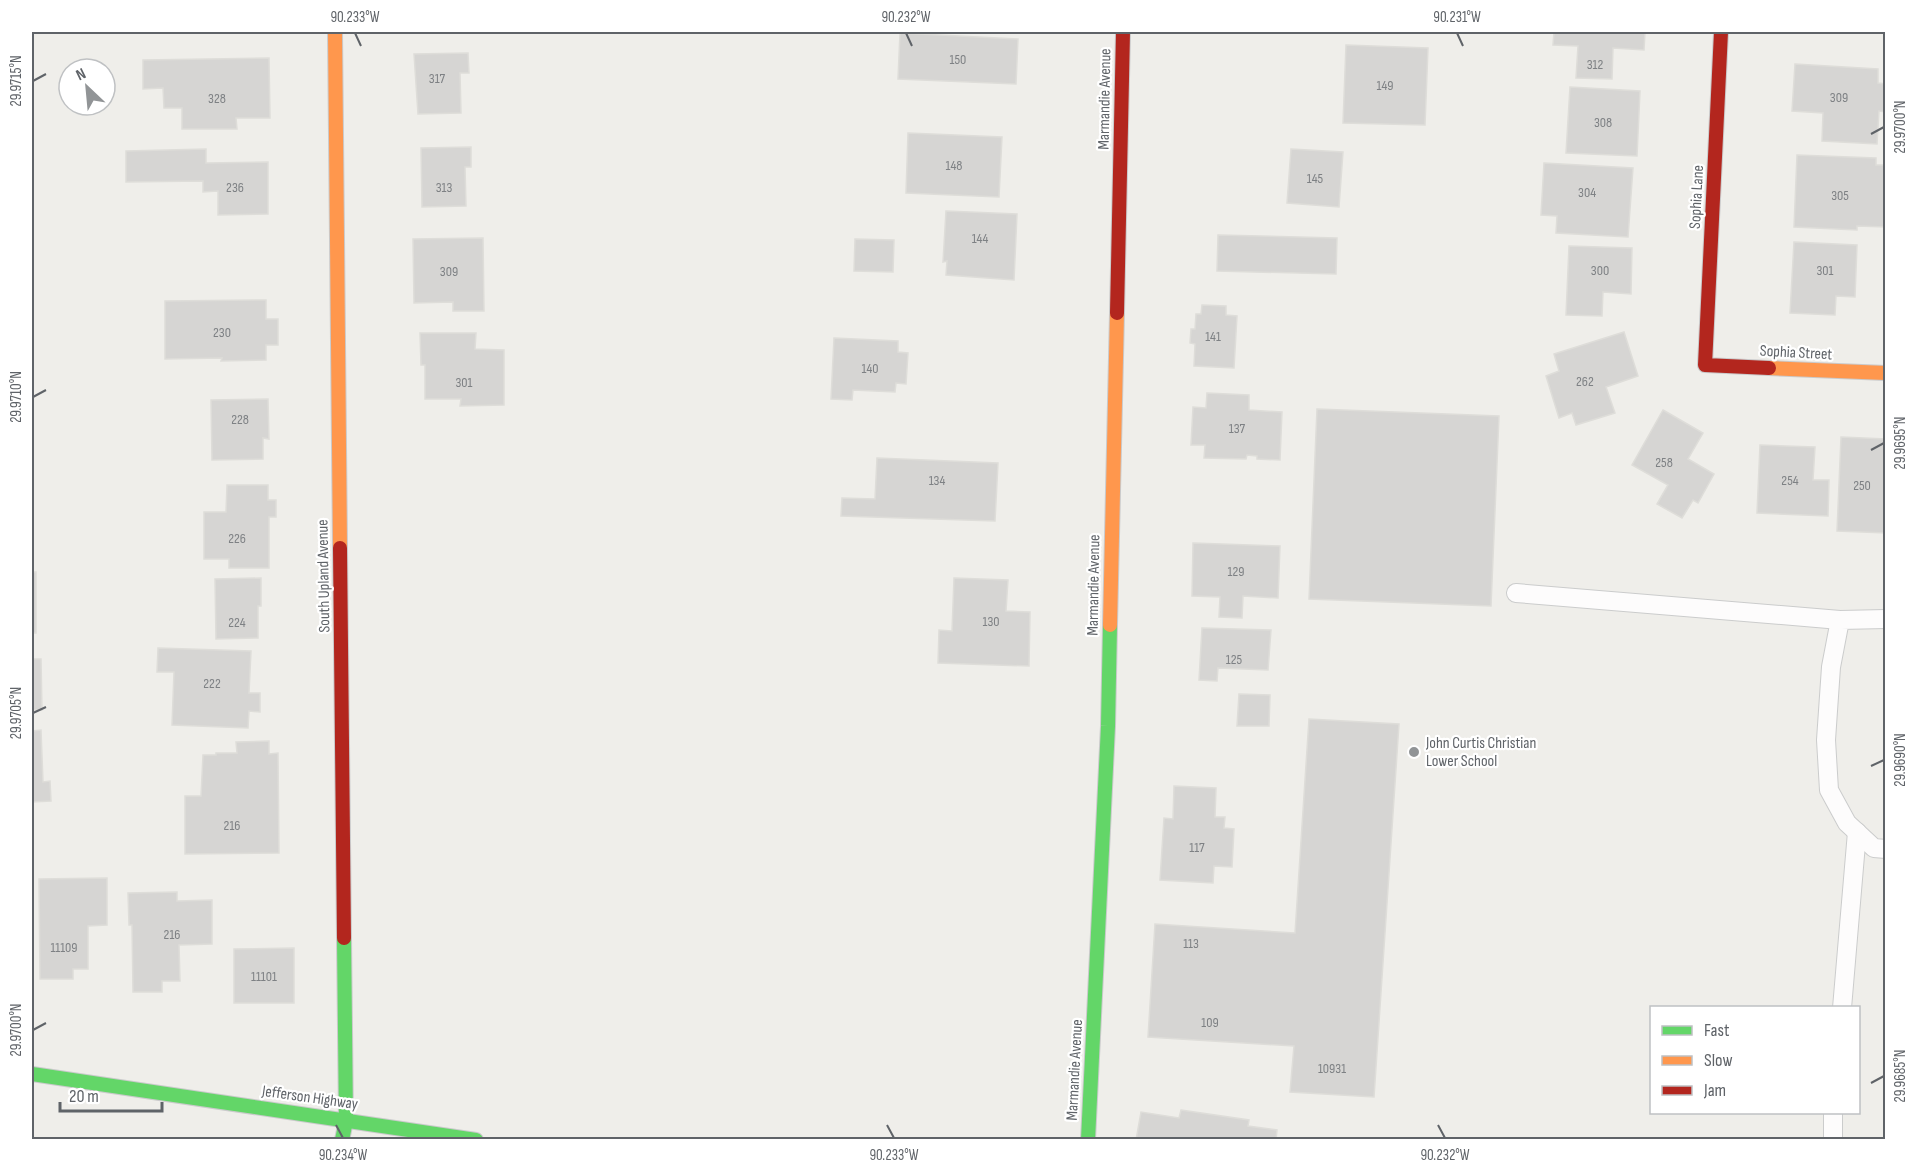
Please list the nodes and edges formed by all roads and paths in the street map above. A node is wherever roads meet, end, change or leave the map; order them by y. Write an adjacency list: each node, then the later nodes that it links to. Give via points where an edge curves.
1 (335, 32): 14 (street, South Upland Avenue)
2 (1123, 32): 17 (street, Marmandie Avenue, via 1108,726)
3 (1721, 32): 4 (street, Sophia Lane)
4 (1705, 365): 5 (street, Sophia Street)
5 (1886, 373)
6 (1516, 593): 8 (lane)
7 (1886, 619): 8 (lane)
8 (1840, 620): 9 (lane, via 1827,719 1829,790 1847,823)
9 (1857, 832): 10 (lane, via 1874,848); 11 (lane)
10 (1886, 849)
11 (1842, 1006)
12 (32, 1074): 14 (street, Jefferson Highway)
13 (1833, 1114): 18 (lane)
14 (346, 1120): 15 (street, South Upland Avenue); 16 (street, Jefferson Highway)
15 (342, 1140)
16 (477, 1140)
17 (1088, 1140)
18 (1833, 1140)

